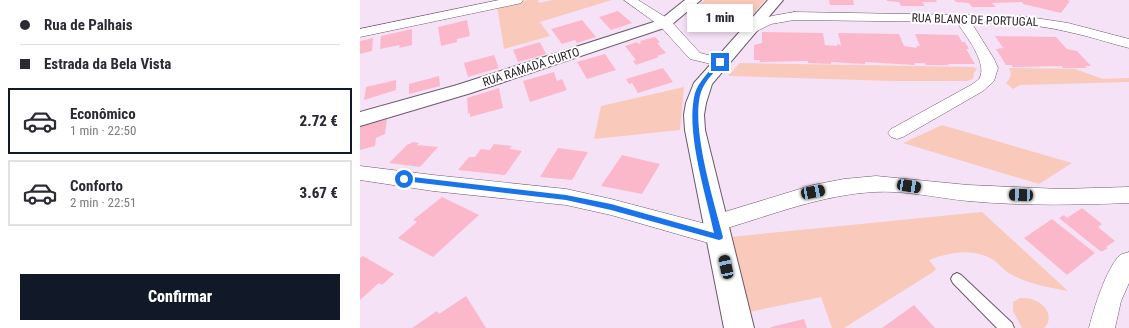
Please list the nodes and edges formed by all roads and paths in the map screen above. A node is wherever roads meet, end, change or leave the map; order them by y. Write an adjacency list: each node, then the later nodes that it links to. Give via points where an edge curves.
1 (517, 0): 10 (street)
2 (630, 0): 8 (street)
3 (694, 0): 8 (street, RUA RAMADA CURTO)
4 (776, 0): 9 (street)
5 (781, 0): 6 (street, RUA BLANC DE PORTUGAL, via 784,6 794,12)
6 (818, 16): 7 (street, RUA BLANC DE PORTUGAL); 9 (street, RUA BLANC DE PORTUGAL, via 775,18)
7 (962, 18): 11 (street, RUA BLANC DE PORTUGAL, via 1048,23 1089,31); 14 (street, via 987,59 990,68 986,81)
8 (665, 23): 12 (street, via 695,56); 13 (street, RUA RAMADA CURTO, via 464,89)
9 (751, 30): 12 (street)
10 (360, 33)
11 (1129, 44)
12 (720, 62): 17 (street, via 698,92 694,115)
13 (360, 119)
14 (897, 133)
15 (360, 173): 17 (street, via 566,197)
16 (1129, 196): 17 (street, via 1060,197 968,193 876,184 813,192)
17 (717, 230): 20 (street)
18 (1129, 262): 22 (street, via 1108,300)
19 (957, 278): 21 (lane)
20 (738, 328)
21 (1007, 328)
22 (1102, 328)

